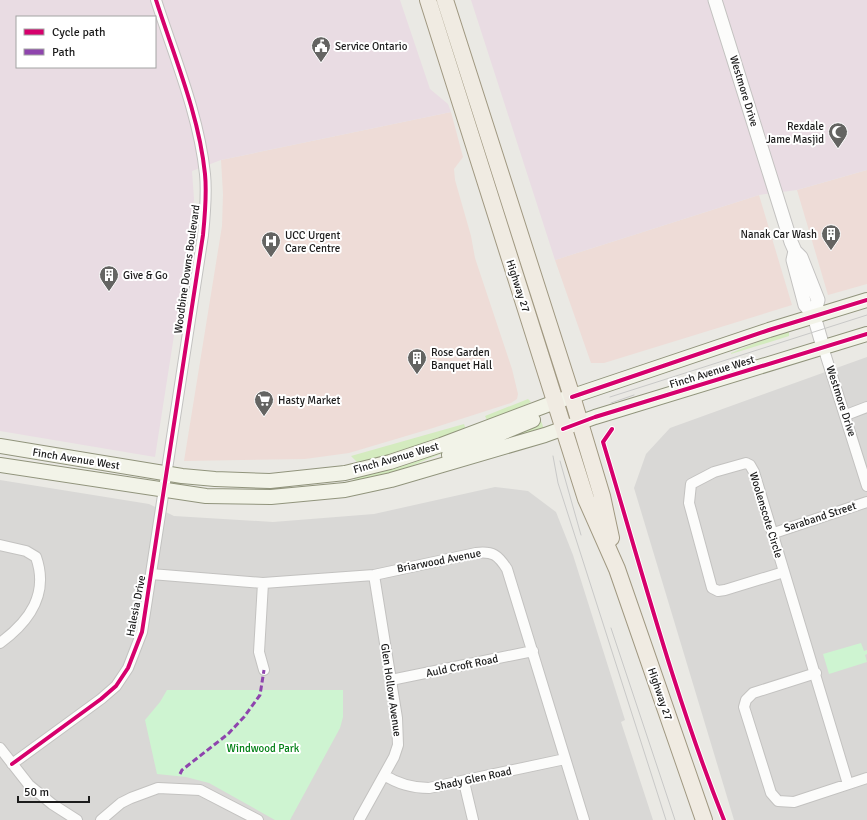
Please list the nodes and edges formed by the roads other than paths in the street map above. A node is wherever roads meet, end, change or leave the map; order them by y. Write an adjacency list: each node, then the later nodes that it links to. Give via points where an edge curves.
1 (156, 0): 17 (street, Woodbine Downs Boulevard, via 195,122 205,174 206,200 203,235)
2 (428, 0): 10 (main road, Highway 27)
3 (445, 0): 9 (main road, Highway 27)
4 (715, 0): 6 (street, Westmore Drive, via 795,251 793,260 805,305)
5 (867, 300): 6 (main road, Finch Avenue West)
6 (814, 316): 8 (street, Westmore Drive); 9 (main road, Finch Avenue West)
7 (867, 334): 8 (main road, Finch Avenue West)
8 (823, 347): 12 (street, Westmore Drive); 13 (main road, Finch Avenue West)
9 (573, 400): 10 (main road, Finch Avenue West); 13 (main road, Highway 27)
10 (556, 406): 14 (main road, Highway 27); 18 (main road, Finch Avenue West, via 390,462); 19 (main road, Finch Avenue West)
11 (867, 407): 12 (street)
12 (846, 415): 20 (street, Westmore Drive)
13 (580, 423): 14 (main road, Finch Avenue West); 26 (main road, Highway 27, via 602,496)
14 (564, 429): 19 (main road, Finch Avenue West); 26 (main road, Highway 27, via 586,499)
15 (0, 446): 17 (main road, Finch Avenue West)
16 (0, 465): 21 (main road, Finch Avenue West)
17 (166, 473): 18 (main road, Finch Avenue West, via 214,479 270,481); 21 (street, Woodbine Downs Boulevard)
18 (345, 473): 22 (main road)
19 (409, 474): 22 (main road, Finch Avenue West)
20 (867, 486)
21 (163, 490): 22 (main road, Finch Avenue West, via 206,496 250,498); 28 (street, Halesia Drive)
22 (345, 490)
23 (867, 502): 24 (street, Saraband Street)
24 (774, 533): 27 (street, Woolenscote Circle); 27 (street, Woolenscote Circle, via 750,464 714,472 691,484 689,504 712,588 718,591 725,590)
25 (0, 545): 31 (street, via 26,551 36,557 41,571 35,606 26,620)
26 (617, 569): 49 (main road, Highway 27)
27 (784, 572): 34 (street, Woolenscote Circle)
28 (151, 574): 30 (street, Briarwood Avenue); 38 (street, Halesia Drive, via 142,632 122,678 101,699)
29 (374, 575): 30 (street, Briarwood Avenue); 32 (street, Briarwood Avenue, via 476,553 485,552 500,557 507,569); 35 (street, Glen Hollow Avenue)
30 (263, 583): 33 (street, via 259,652)
31 (0, 643)
32 (533, 651): 35 (street, Auld Croft Road); 37 (street, Briarwood Avenue)
33 (264, 670)
34 (816, 673): 42 (street, Woolenscote Circle); 42 (street, via 753,693 746,700 746,714 766,780 778,802 794,802)
35 (391, 680): 39 (street, Glen Hollow Avenue, via 398,745)
36 (0, 748): 38 (street)
37 (565, 759): 41 (street, Shady Glen Road); 48 (street, Briarwood Avenue)
38 (12, 764): 43 (street, via 38,793)
39 (384, 775): 41 (street, Shady Glen Road, via 399,784 416,788); 46 (street, Glen Hollow Avenue)
40 (867, 778): 42 (street)
41 (464, 782): 47 (street)
42 (848, 784)
43 (77, 820)
44 (101, 820): 45 (street, via 121,803 158,788 200,790)
45 (258, 820)
46 (359, 820)
47 (473, 820)
48 (584, 820)
49 (704, 820)

